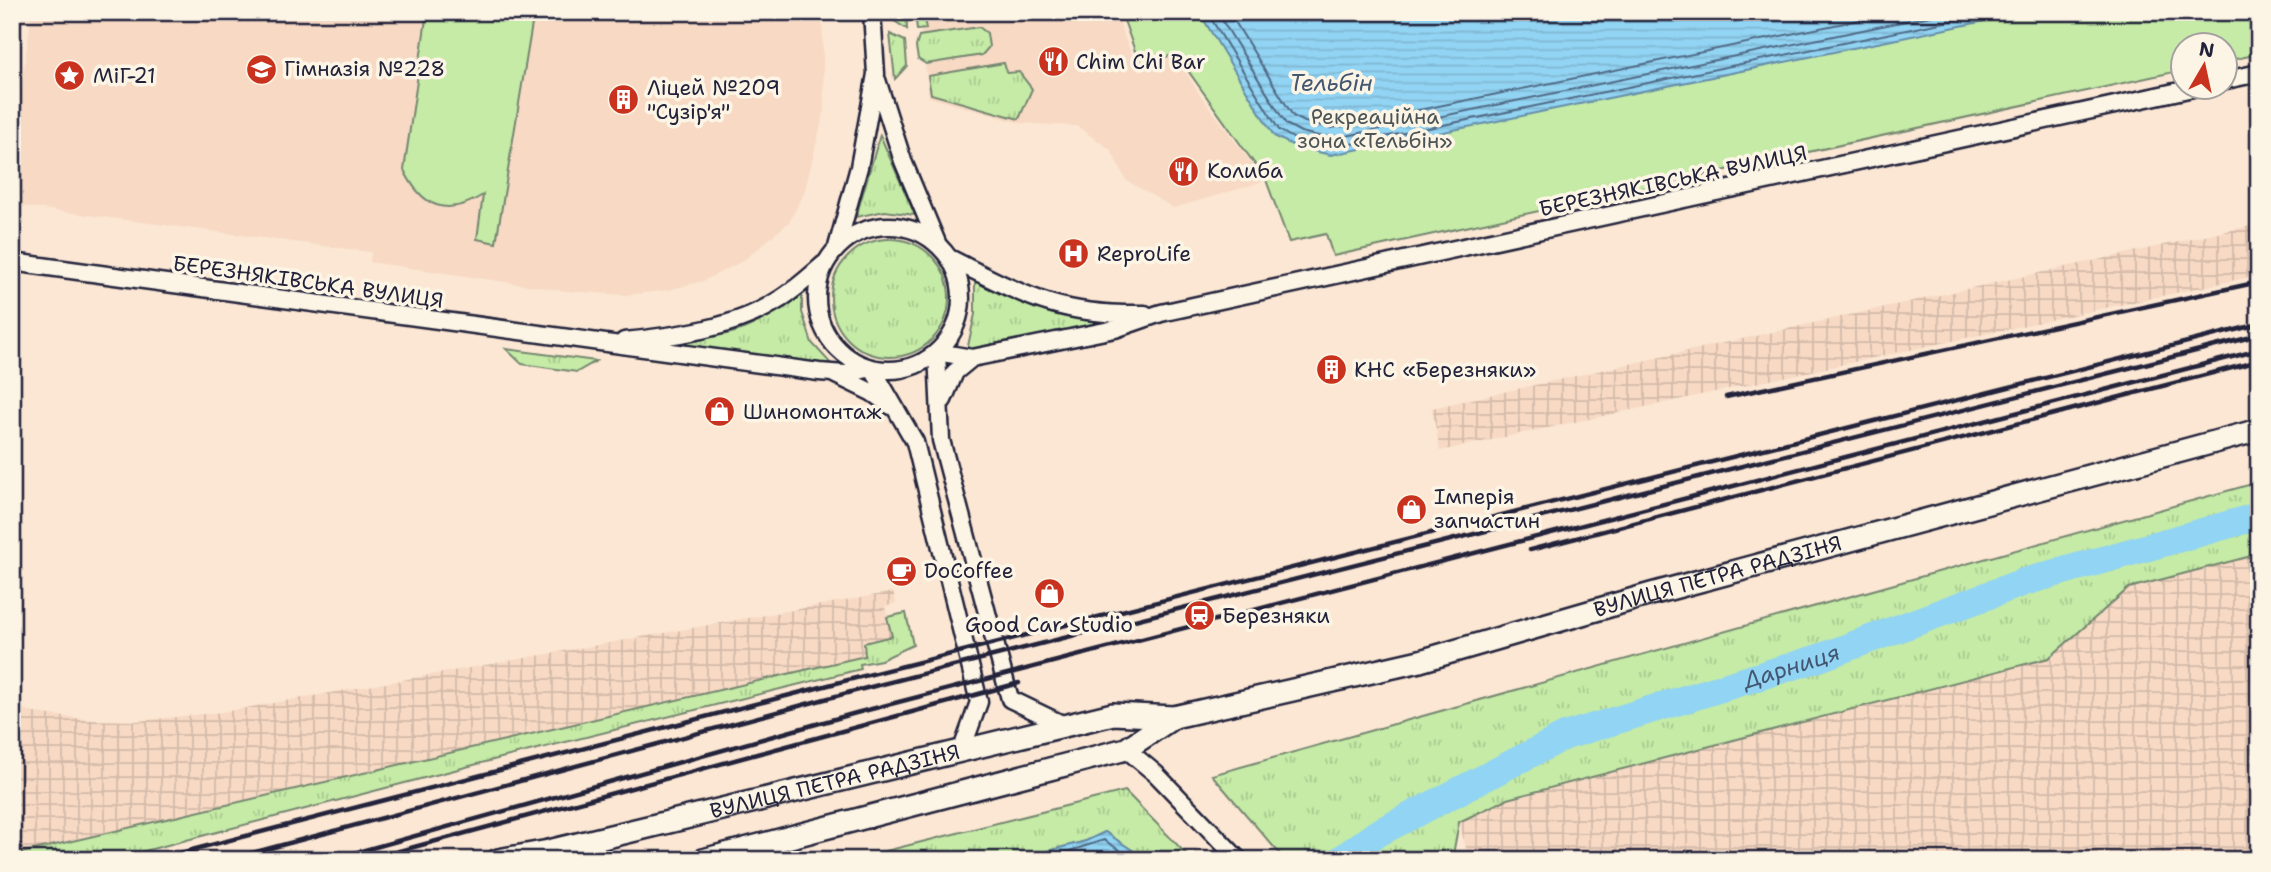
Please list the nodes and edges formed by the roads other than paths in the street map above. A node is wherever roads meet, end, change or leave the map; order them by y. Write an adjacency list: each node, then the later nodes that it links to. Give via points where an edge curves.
1 (872, 12): 3 (street)
2 (2259, 73): 4 (street)
3 (876, 74): 6 (street, via 903,161); 7 (street, via 859,167)
4 (2240, 77)
5 (2170, 93): 9 (street, БЕРЕЗНЯКІВСЬКА ВУЛИЦЯ)
6 (944, 251): 7 (street, via 911,229 886,226 855,234); 9 (street, БЕРЕЗНЯКІВСЬКА ВУЛИЦЯ, via 1005,288 1038,301 1103,314); 11 (street, via 961,287 961,312 952,334)
7 (831, 256): 10 (street, БЕРЕЗНЯКІВСЬКА ВУЛИЦЯ, via 776,301 737,318 676,334); 13 (street, via 817,289 821,323 841,352)
8 (12, 262): 10 (street, БЕРЕЗНЯКІВСЬКА ВУЛИЦЯ)
9 (1161, 313): 12 (street, БЕРЕЗНЯКІВСЬКА ВУЛИЦЯ, via 1115,329)
10 (597, 343): 14 (street, БЕРЕЗНЯКІВСЬКА ВУЛИЦЯ)
11 (937, 352): 12 (street, БЕРЕЗНЯКІВСЬКА ВУЛИЦЯ); 13 (street, via 900,370); 16 (street)
12 (972, 358): 16 (street, via 951,378)
13 (872, 368): 14 (street, БЕРЕЗНЯКІВСЬКА ВУЛИЦЯ); 15 (street)
14 (832, 373): 15 (street, via 878,397)
15 (903, 419): 20 (street, via 916,448 979,702)
16 (939, 420): 19 (street, via 942,446 1010,699)
17 (2259, 430): 18 (main road, ВУЛИЦЯ ПЕТРА РАДЗІНЯ, via 1420,661)
18 (1174, 717): 19 (main road, ВУЛИЦЯ ПЕТРА РАДЗІНЯ, via 1114,714); 21 (main road, ВУЛИЦЯ ПЕТРА РАДЗІНЯ)
19 (1066, 726): 20 (main road, ВУЛИЦЯ ПЕТРА РАДЗІНЯ)
20 (962, 749): 22 (main road, ВУЛИЦЯ ПЕТРА РАДЗІНЯ)
21 (1126, 749): 23 (street); 25 (main road, ВУЛИЦЯ ПЕТРА РАДЗІНЯ)
22 (547, 855): 24 (main road, ВУЛИЦЯ ПЕТРА РАДЗІНЯ)
23 (1238, 858)
24 (498, 860)
25 (702, 860)

